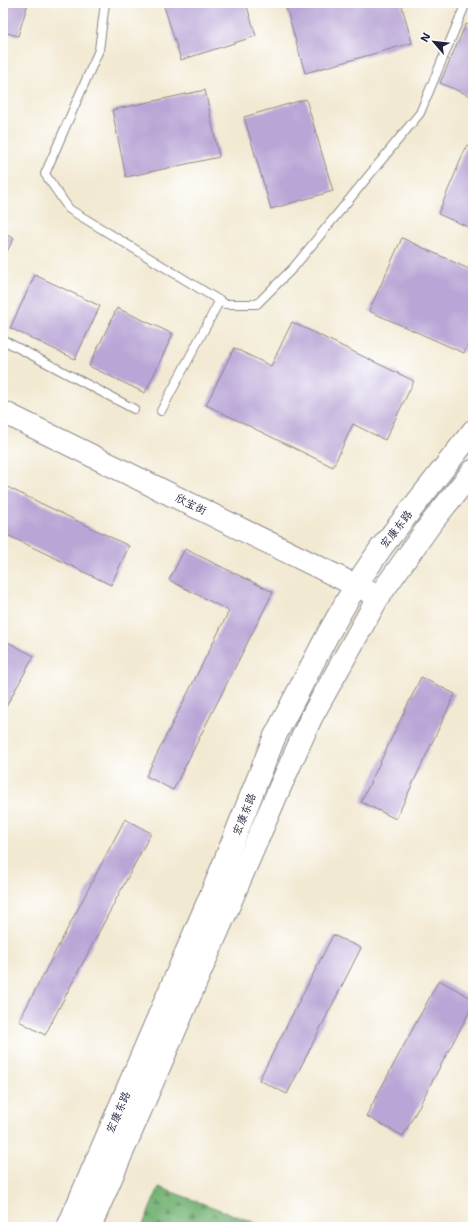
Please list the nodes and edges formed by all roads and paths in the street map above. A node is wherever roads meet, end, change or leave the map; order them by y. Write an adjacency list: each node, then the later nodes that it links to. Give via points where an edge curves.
1 (105, 3): 3 (lane, via 99,50 45,174 69,209)
2 (466, 3): 3 (lane, via 420,113 294,267 257,304 225,304)
3 (220, 300): 6 (lane)
4 (3, 340): 5 (lane)
5 (134, 409)
6 (161, 411)
7 (3, 412): 10 (main road, 欣宝街)
8 (473, 431): 10 (main road, 宏康东路, via 381,548)
9 (473, 471): 11 (main road, 宏康东路, via 432,522)
10 (356, 585): 11 (main road, 欣宝街); 12 (main road, 宏康东路, via 274,736 216,883)
11 (379, 596): 13 (main road, 宏康东路, via 311,718)
12 (68, 1227)
13 (90, 1227)

